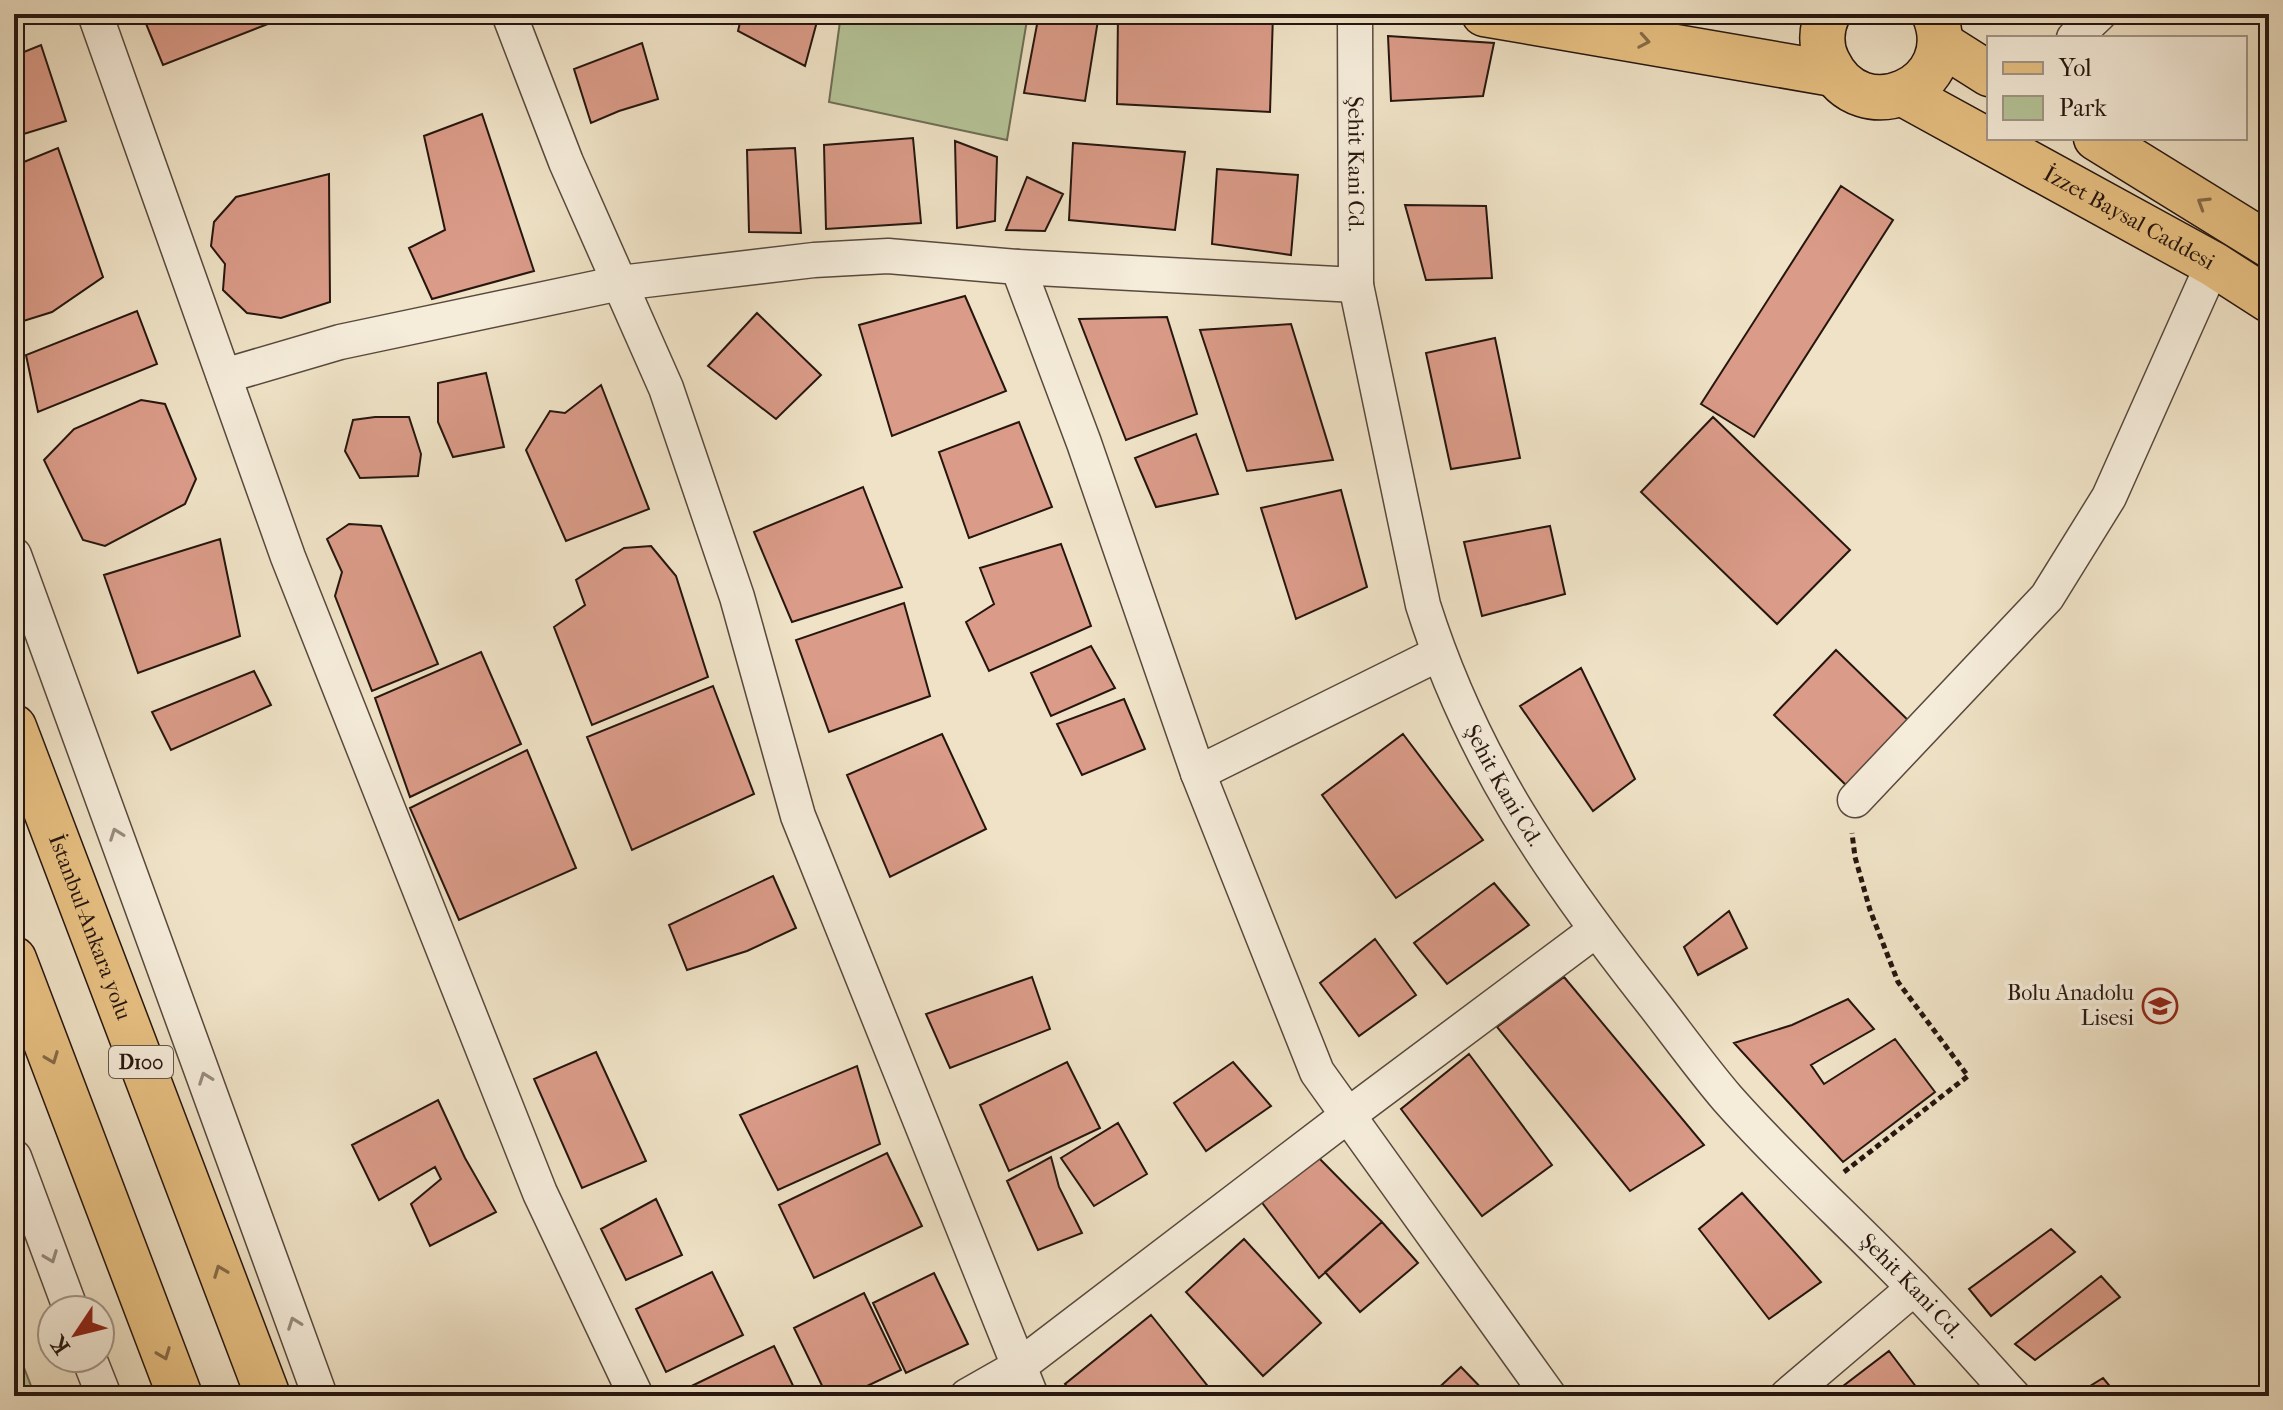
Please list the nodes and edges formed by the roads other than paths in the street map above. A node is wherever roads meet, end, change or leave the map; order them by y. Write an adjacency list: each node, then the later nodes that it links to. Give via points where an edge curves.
1 (95, 14): 19 (street)
2 (509, 14): 16 (street)
3 (1355, 14): 17 (street, Şehit Kani Cd.)
4 (1484, 14): 10 (main road, one-way to 10)
5 (2099, 14): 8 (street)
6 (1817, 16): 10 (main road)
7 (1937, 28): 9 (main road); 11 (main road, via 1937,59 1929,74)
8 (2076, 36)
9 (1987, 72)
10 (1833, 74): 11 (main road, via 1865,96)
11 (1903, 94): 14 (main road, İzzet Baysal Caddesi)
12 (2099, 140): 13 (main road, one-way to 12)
13 (2269, 245)
14 (2213, 264): 18 (main road, İzzet Baysal Caddesi); 24 (street, via 2109,497 2047,597)
15 (1018, 267): 16 (street, via 888,256); 17 (street); 23 (street)
16 (620, 283): 19 (street, via 340,342); 32 (street, via 666,388 714,528 798,816)
17 (1356, 285): 21 (street, Şehit Kani Cd., via 1423,605)
18 (2269, 300)
19 (224, 376): 37 (street, via 288,557 534,1179)
20 (14, 555): 36 (street, one-way to 20)
21 (1438, 654): 23 (street); 25 (street, Şehit Kani Cd., via 1496,779)
22 (14, 727): 35 (main road, İstanbul-Ankara yolu / D100, one-way to 22)
23 (1198, 773): 27 (street, via 1317,1072)
24 (1855, 800)
25 (1596, 930): 27 (street); 29 (street, Şehit Kani Cd., via 1725,1095)
26 (14, 959): 34 (main road, one-way to 34)
27 (1347, 1116): 32 (street); 39 (street)
28 (14, 1157): 30 (street, one-way to 30)
29 (1914, 1288): 40 (street); 41 (street, Şehit Kani Cd.)
30 (65, 1294)
31 (95, 1374): 33 (street)
32 (1024, 1382): 38 (street)
33 (104, 1396)
34 (180, 1396)
35 (268, 1396)
36 (320, 1396)
37 (636, 1396)
38 (967, 1396)
39 (1549, 1396)
40 (1787, 1396)
41 (2013, 1396)

